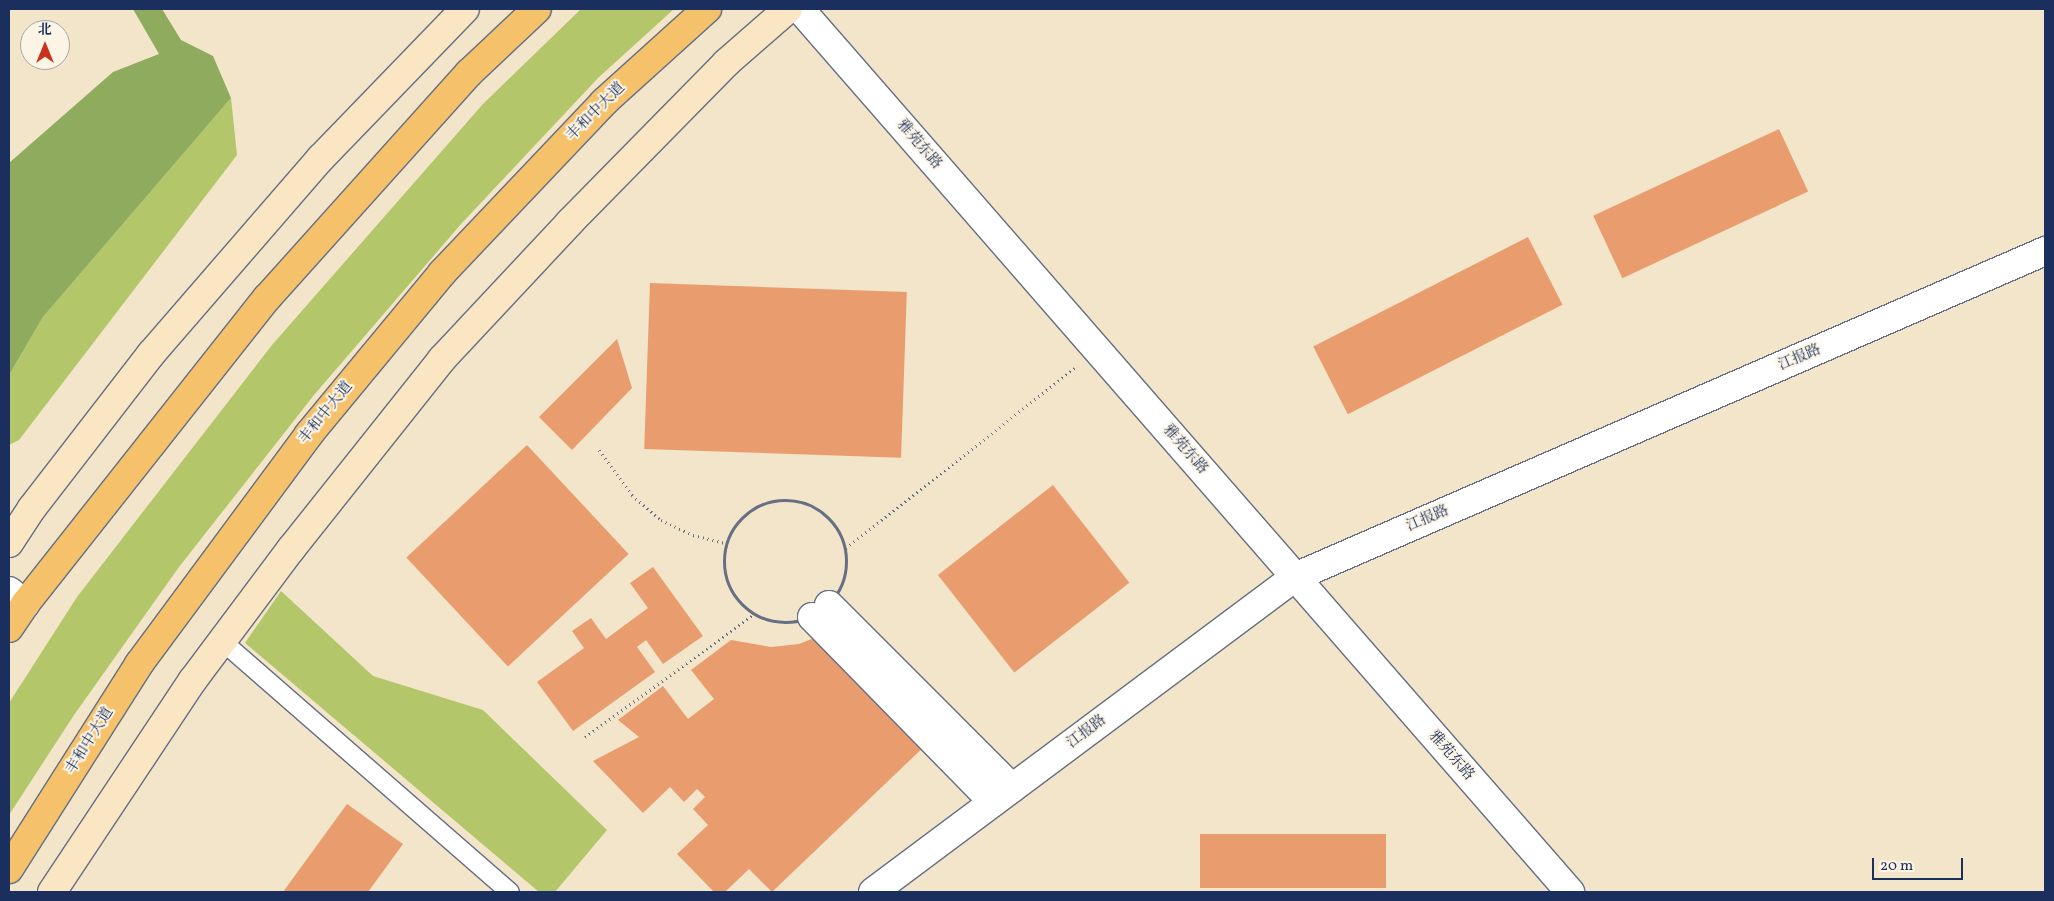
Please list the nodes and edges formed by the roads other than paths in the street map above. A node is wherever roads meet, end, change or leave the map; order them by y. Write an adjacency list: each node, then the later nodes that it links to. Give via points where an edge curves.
1 (465, 9): 7 (main road, via 321,158 151,354 32,508)
2 (537, 9): 9 (main road, via 469,73 267,298)
3 (707, 9): 14 (main road, 丰和中大道, via 604,102 442,273 309,434 139,664)
4 (788, 9): 12 (main road, via 726,63 442,358)
5 (800, 9): 8 (street, 雅苑东路)
6 (2045, 251): 8 (street, 江报路)
7 (9, 543)
8 (1295, 577): 13 (street, 江报路); 18 (street, 雅苑东路)
9 (17, 597): 11 (main road)
10 (821, 611): 13 (street)
11 (9, 628)
12 (222, 641): 15 (main road); 16 (lane)
13 (1003, 795): 17 (street, 江报路)
14 (9, 869)
15 (52, 892)
16 (510, 892)
17 (873, 892)
18 (1570, 892)

